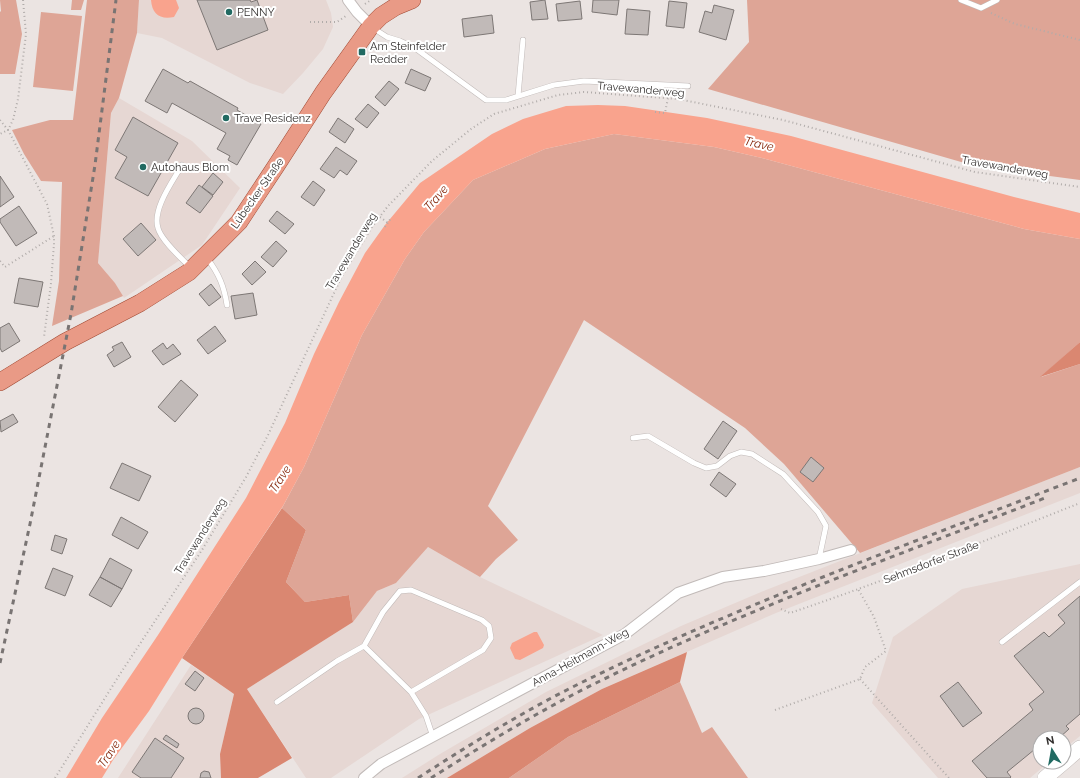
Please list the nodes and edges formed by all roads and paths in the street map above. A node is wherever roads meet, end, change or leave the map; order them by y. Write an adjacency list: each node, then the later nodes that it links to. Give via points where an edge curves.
1 (24, 0): 17 (path, via 26,34 18,99)
2 (348, 0): 7 (street)
3 (412, 0): 9 (main road, Lübecker Straße, via 395,7)
4 (961, 0): 6 (lane)
5 (997, 0): 6 (lane)
6 (981, 8): 11 (path, via 1015,24)
7 (356, 11): 8 (path, via 337,22); 9 (street)
8 (310, 22)
9 (371, 26): 13 (lane, via 387,37 415,48 486,100 506,100); 26 (main road, Lübecker Straße, via 323,92 239,222)
10 (523, 40): 13 (lane)
11 (1080, 40)
12 (688, 86): 13 (lane, via 584,81 554,85)
13 (518, 96)
14 (668, 98): 15 (path, via 665,113); 20 (path, Travewanderweg, via 783,120 975,172); 21 (path, Travewanderweg, via 584,92 558,95 494,114 432,161)
15 (655, 112)
16 (0, 120): 17 (path)
17 (8, 130): 18 (path); 25 (path, via 47,204)
18 (0, 134)
19 (182, 165): 28 (lane, via 162,201 157,216 158,229 167,243)
20 (1080, 187)
21 (380, 217): 23 (path); 49 (path, Travewanderweg, via 341,278 246,477)
22 (391, 218): 23 (path)
23 (388, 223): 24 (path)
24 (385, 227)
25 (54, 236): 27 (path, via 5,267); 30 (path)
26 (205, 256): 28 (main road, Lübecker Straße); 29 (lane, via 224,288)
27 (0, 261)
28 (192, 269): 30 (main road, Lübecker Straße, via 140,303)
29 (227, 305)
30 (42, 356): 31 (main road, Lübecker Straße)
31 (0, 382)
32 (632, 438): 35 (lane, via 648,436 706,468 717,466 730,456 741,452 752,454 783,474 818,512 826,526)
33 (1080, 503): 37 (path, Sehmsdorfer Straße)
34 (851, 550): 35 (street, Anna-Heitmann-Weg)
35 (819, 559): 45 (street, Anna-Heitmann-Weg, via 723,577 678,593 624,634)
36 (1080, 582): 39 (lane)
37 (858, 589): 38 (path, Sehmsdorfer Straße, via 790,613); 41 (path, via 874,617 886,651 865,667)
38 (781, 609)
39 (1002, 642)
40 (364, 646): 42 (lane); 42 (lane, via 383,612 400,591 411,590 482,620 489,626 491,638 483,650); 43 (lane, via 337,661)
41 (860, 679): 44 (path); 51 (path)
42 (411, 692): 45 (lane, via 426,716)
43 (277, 702)
44 (775, 710)
45 (433, 736): 50 (street, Anna-Heitmann-Weg, via 381,764)
46 (1080, 748): 47 (main road)
47 (1072, 755)
48 (1054, 770): 52 (main road)
49 (55, 778)
50 (364, 778)
51 (949, 778)
52 (1044, 778)

